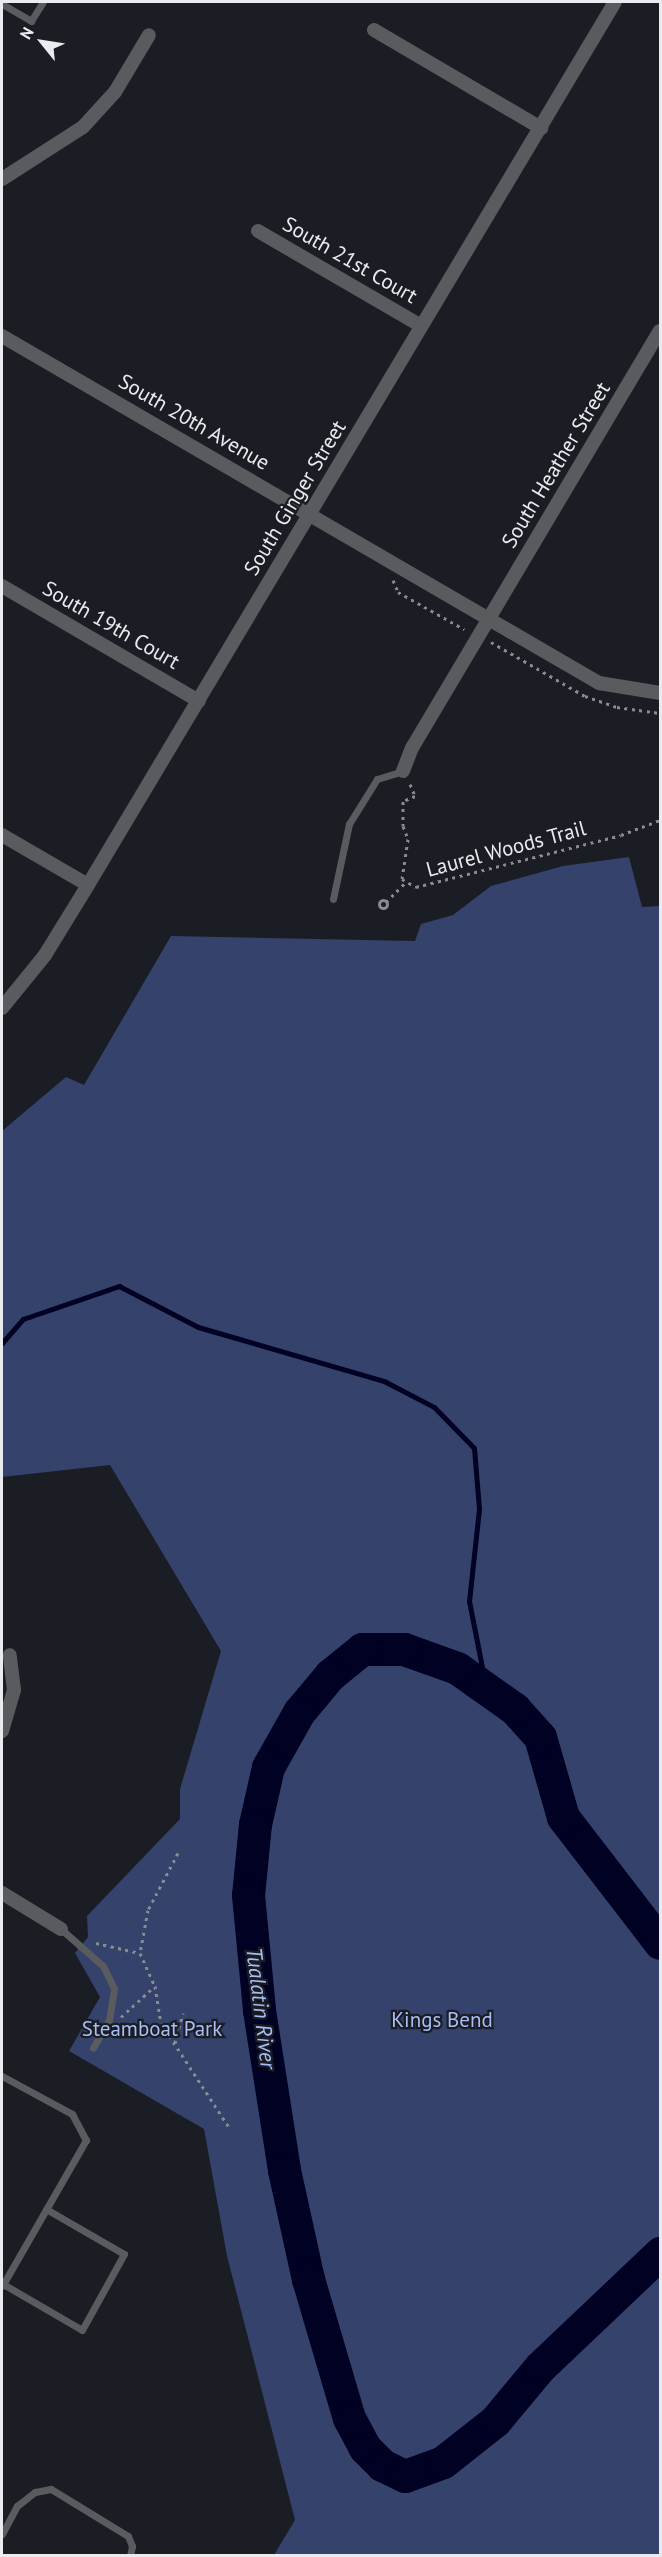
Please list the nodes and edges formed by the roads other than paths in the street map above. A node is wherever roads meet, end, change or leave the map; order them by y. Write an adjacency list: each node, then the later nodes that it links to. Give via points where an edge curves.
1 (43, 2): 3 (lane, via 31,21)
2 (615, 2): 6 (street, South Ginger Street)
3 (2, 4)
4 (374, 30): 6 (street)
5 (149, 35): 7 (street, via 115,92 83,127)
6 (541, 128): 9 (street, South Ginger Street)
7 (2, 179)
8 (258, 231): 9 (street, South 21st Court)
9 (421, 326): 12 (street, South Ginger Street)
10 (660, 331): 14 (street, South Heather Street)
11 (2, 336): 12 (street, South 20th Avenue)
12 (310, 513): 14 (street, South 20th Avenue); 16 (street, South Ginger Street)
13 (2, 586): 16 (street, South 19th Court)
14 (488, 620): 15 (street, South 20th Avenue, via 599,683); 17 (street, South Heather Street, via 412,748)
15 (660, 693)
16 (199, 700): 19 (street, South Ginger Street)
17 (403, 771): 20 (lane, via 376,779 349,824)
18 (2, 835): 19 (street)
19 (88, 885): 21 (street, South Ginger Street, via 45,955)
20 (333, 899)
21 (2, 1008)
22 (10, 1655): 23 (street, via 14,1690)
23 (2, 1731)
24 (2, 1893): 25 (street)
25 (61, 1929): 26 (lane, via 103,1966 114,1989 109,2020)
26 (93, 2048)
27 (2, 2076): 28 (lane, via 72,2114 86,2140)
28 (46, 2210): 29 (lane); 29 (lane, via 124,2254 82,2330)
29 (2, 2285)
30 (2, 2534): 31 (lane, via 17,2506 35,2492 51,2489 128,2536)
31 (130, 2556)

